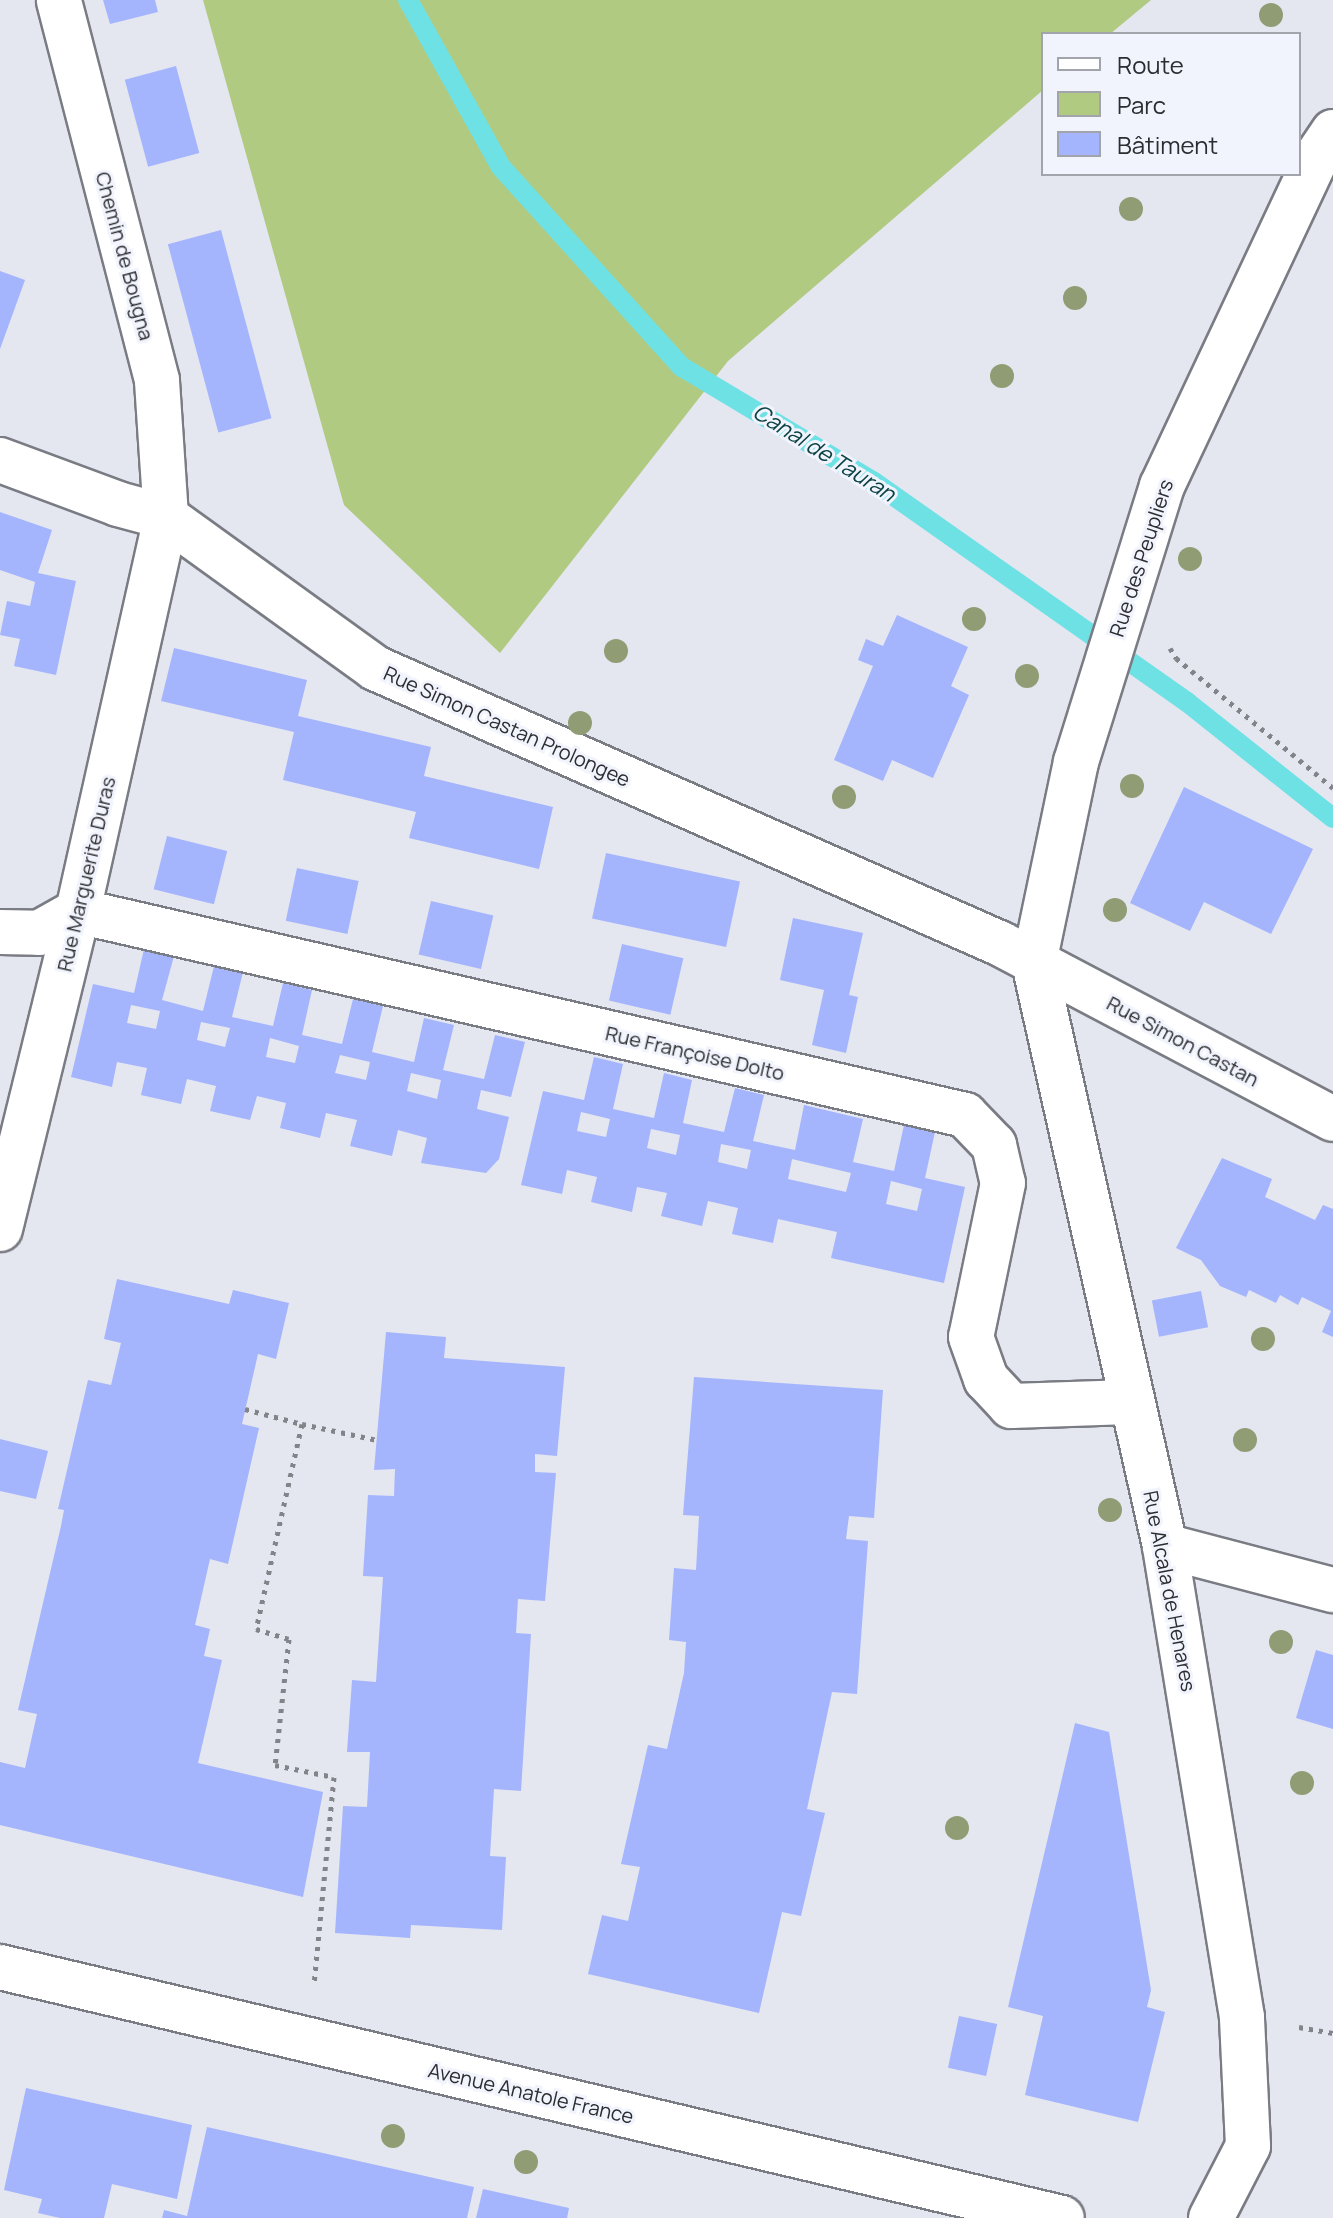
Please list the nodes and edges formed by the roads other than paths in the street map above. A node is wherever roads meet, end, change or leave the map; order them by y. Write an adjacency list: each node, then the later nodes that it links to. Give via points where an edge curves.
1 (59, 0): 4 (street, Chemin de Bougna, via 157,380)
2 (1333, 132): 7 (street, Rue des Peupliers, via 1162,486 1076,762)
3 (0, 460): 4 (street, Rue Simon Castan Prolongee)
4 (166, 517): 5 (street, Rue Marguerite Duras); 7 (street, Rue Simon Castan Prolongee, via 375,668)
5 (78, 911): 6 (street, via 39,933); 9 (street, Rue Marguerite Duras); 10 (street, Rue Françoise Dolto, via 965,1115 994,1145 1003,1183 971,1337 986,1379 1011,1406)
6 (0, 932)
7 (1034, 963): 8 (street, Rue Simon Castan); 10 (street, Rue Alcala de Henares)
8 (1333, 1119)
9 (0, 1229)
10 (1130, 1402): 11 (street, Rue Alcala de Henares)
11 (1165, 1546): 12 (street); 15 (street, Rue Alcala de Henares, via 1242,2017 1248,2146)
12 (1333, 1590)
13 (0, 1967): 14 (street, Avenue Anatole France)
14 (1062, 2218)
15 (1211, 2218)

